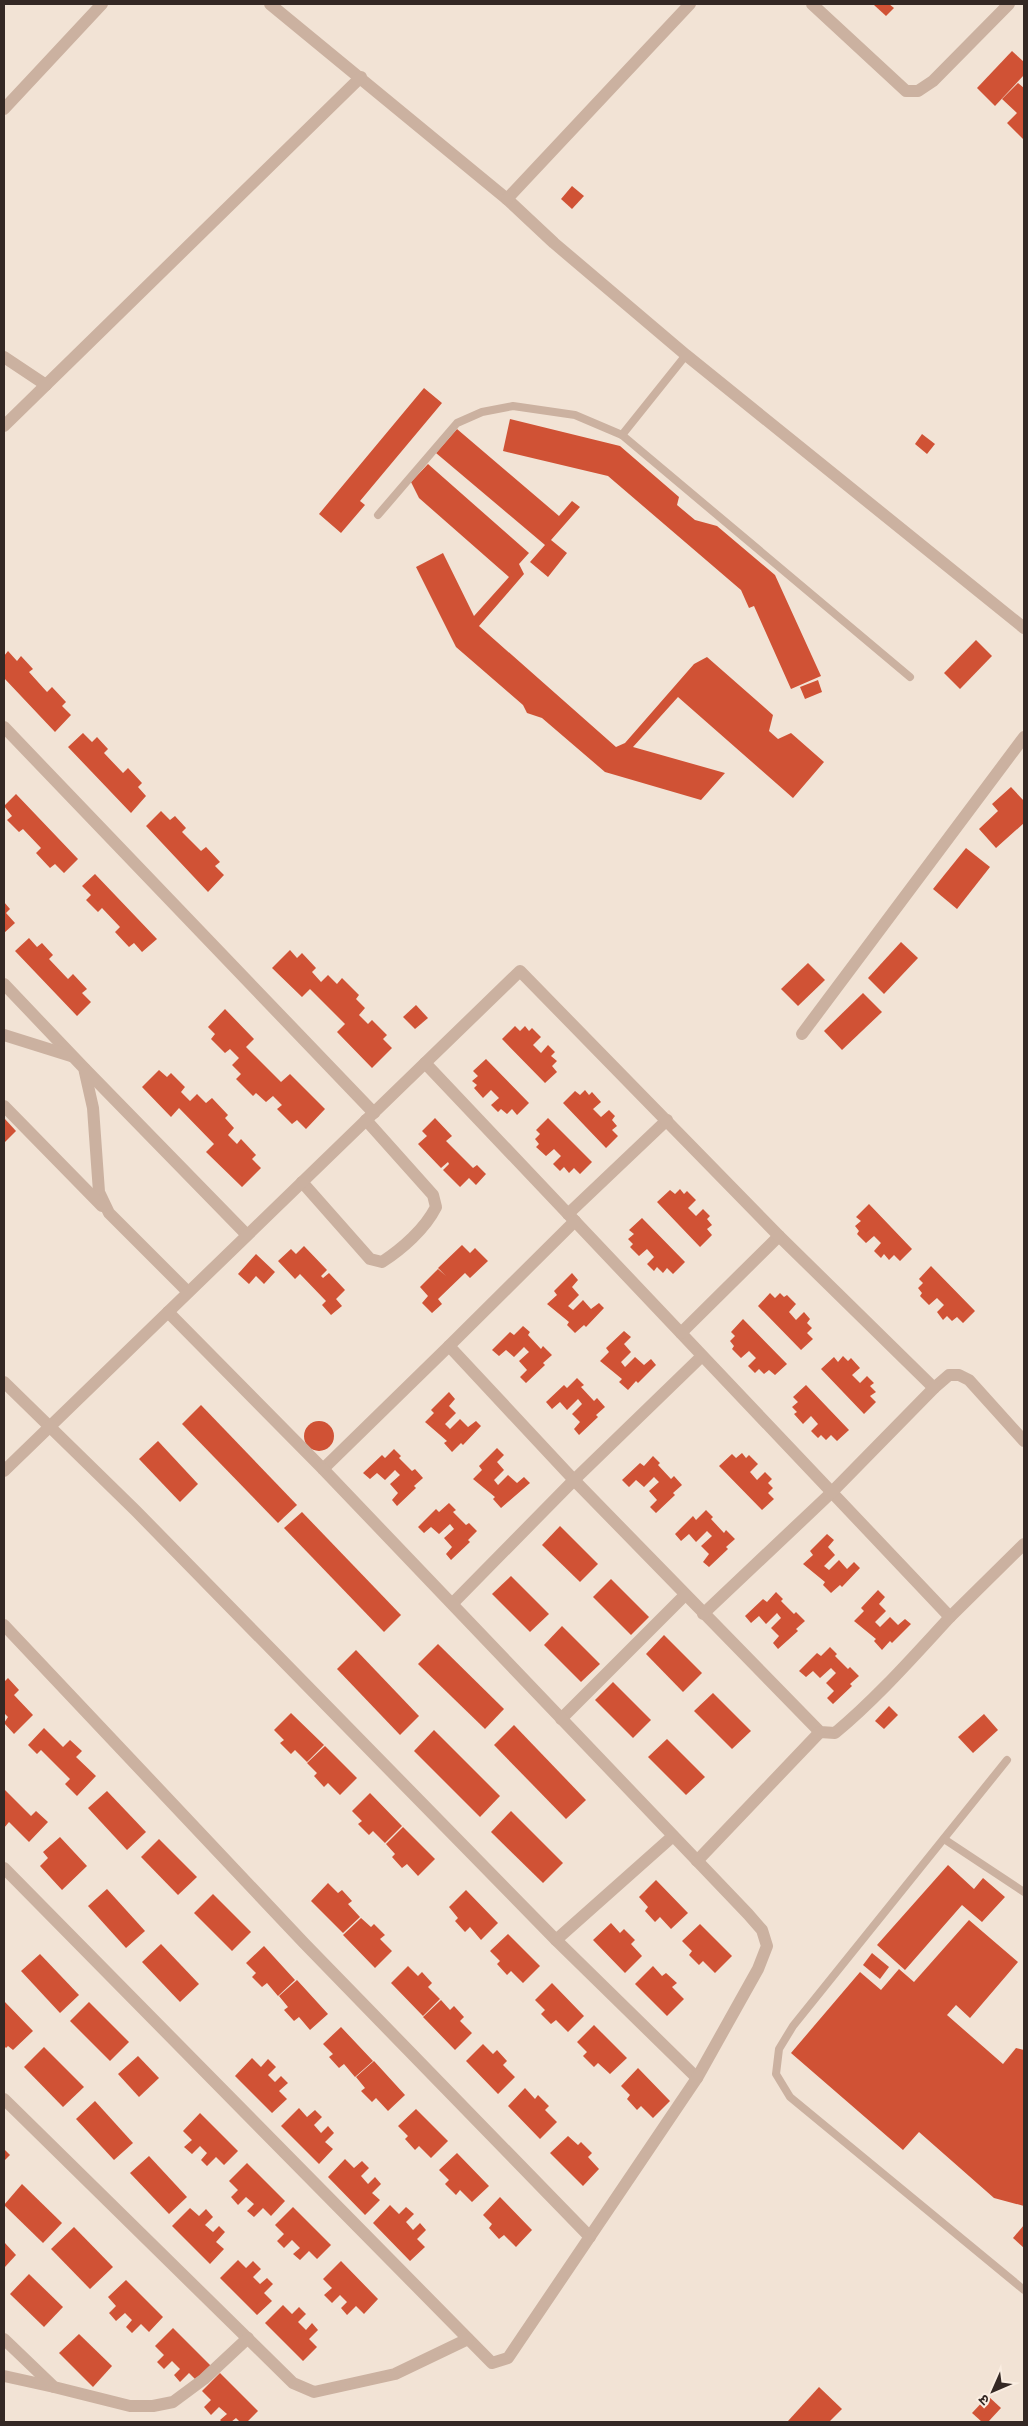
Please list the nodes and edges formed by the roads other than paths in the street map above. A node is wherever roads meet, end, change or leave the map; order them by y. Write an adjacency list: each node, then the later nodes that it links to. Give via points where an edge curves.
1 (102, 4): 7 (street)
2 (270, 4): 6 (street)
3 (690, 4): 8 (street)
4 (812, 4): 5 (street, via 906,91 918,92)
5 (1009, 4)
6 (361, 77): 8 (street); 11 (street)
7 (4, 109)
8 (507, 199): 9 (street)
9 (686, 355): 13 (lane); 15 (street)
10 (4, 357): 11 (street)
11 (46, 385): 12 (street)
12 (4, 426)
13 (622, 435): 14 (lane, via 575,415 513,406 482,412 457,423); 16 (lane)
14 (378, 515)
15 (1024, 628)
16 (910, 677)
17 (4, 727): 26 (street)
18 (1024, 737): 20 (street)
19 (4, 984): 22 (street)
20 (802, 1034)
21 (4, 1035): 22 (street)
22 (72, 1056): 24 (street)
23 (425, 1063): 26 (street); 27 (street, via 520,971); 30 (street)
24 (84, 1068): 29 (street, via 94,1108 99,1192); 31 (street)
25 (4, 1106): 29 (street)
26 (370, 1116): 28 (street); 28 (street, via 433,1195 436,1207 431,1218 395,1253 382,1262 370,1258)
27 (666, 1120): 30 (street); 32 (street)
28 (302, 1182): 31 (street)
29 (109, 1213): 33 (street)
30 (571, 1217): 35 (street); 36 (street)
31 (247, 1235): 33 (street)
32 (779, 1236): 35 (street); 39 (street)
33 (188, 1292): 34 (street)
34 (168, 1312): 40 (street); 42 (street)
35 (681, 1333): 37 (street)
36 (449, 1346): 42 (street); 44 (street)
37 (702, 1356): 44 (street); 45 (street)
38 (4, 1382): 40 (street)
39 (934, 1388): 41 (street, via 949,1375 959,1374 969,1380); 45 (street)
40 (49, 1427): 43 (street); 60 (street, via 136,1511)
41 (1024, 1441)
42 (323, 1470): 48 (street)
43 (4, 1471)
44 (574, 1480): 47 (street); 48 (street)
45 (831, 1492): 49 (street); 50 (street)
46 (1024, 1544): 50 (street)
47 (685, 1595): 49 (street); 52 (street)
48 (453, 1603): 52 (street)
49 (704, 1614): 53 (street)
50 (950, 1617): 53 (street, via 851,1720 835,1733)
51 (4, 1625): 63 (street, via 304,1943)
52 (561, 1718): 55 (street)
53 (820, 1732): 57 (street)
54 (1007, 1760): 56 (lane)
55 (673, 1836): 57 (street); 60 (street)
56 (944, 1839): 59 (lane); 64 (lane, via 792,2026 780,2050 776,2074 790,2097)
57 (697, 1861): 61 (street, via 762,1930 767,1946 758,1969)
58 (4, 1868): 67 (street)
59 (1024, 1892)
60 (556, 1940): 61 (street)
61 (696, 2078): 63 (street)
62 (4, 2099): 65 (street)
63 (590, 2237): 67 (street, via 508,2358 492,2364)
64 (1024, 2290)
65 (248, 2338): 67 (street, via 294,2383 314,2392 395,2374); 69 (street, via 204,2379 173,2402 130,2406)
66 (4, 2339): 69 (street)
67 (468, 2339)
68 (4, 2376): 69 (street)
69 (54, 2387)

